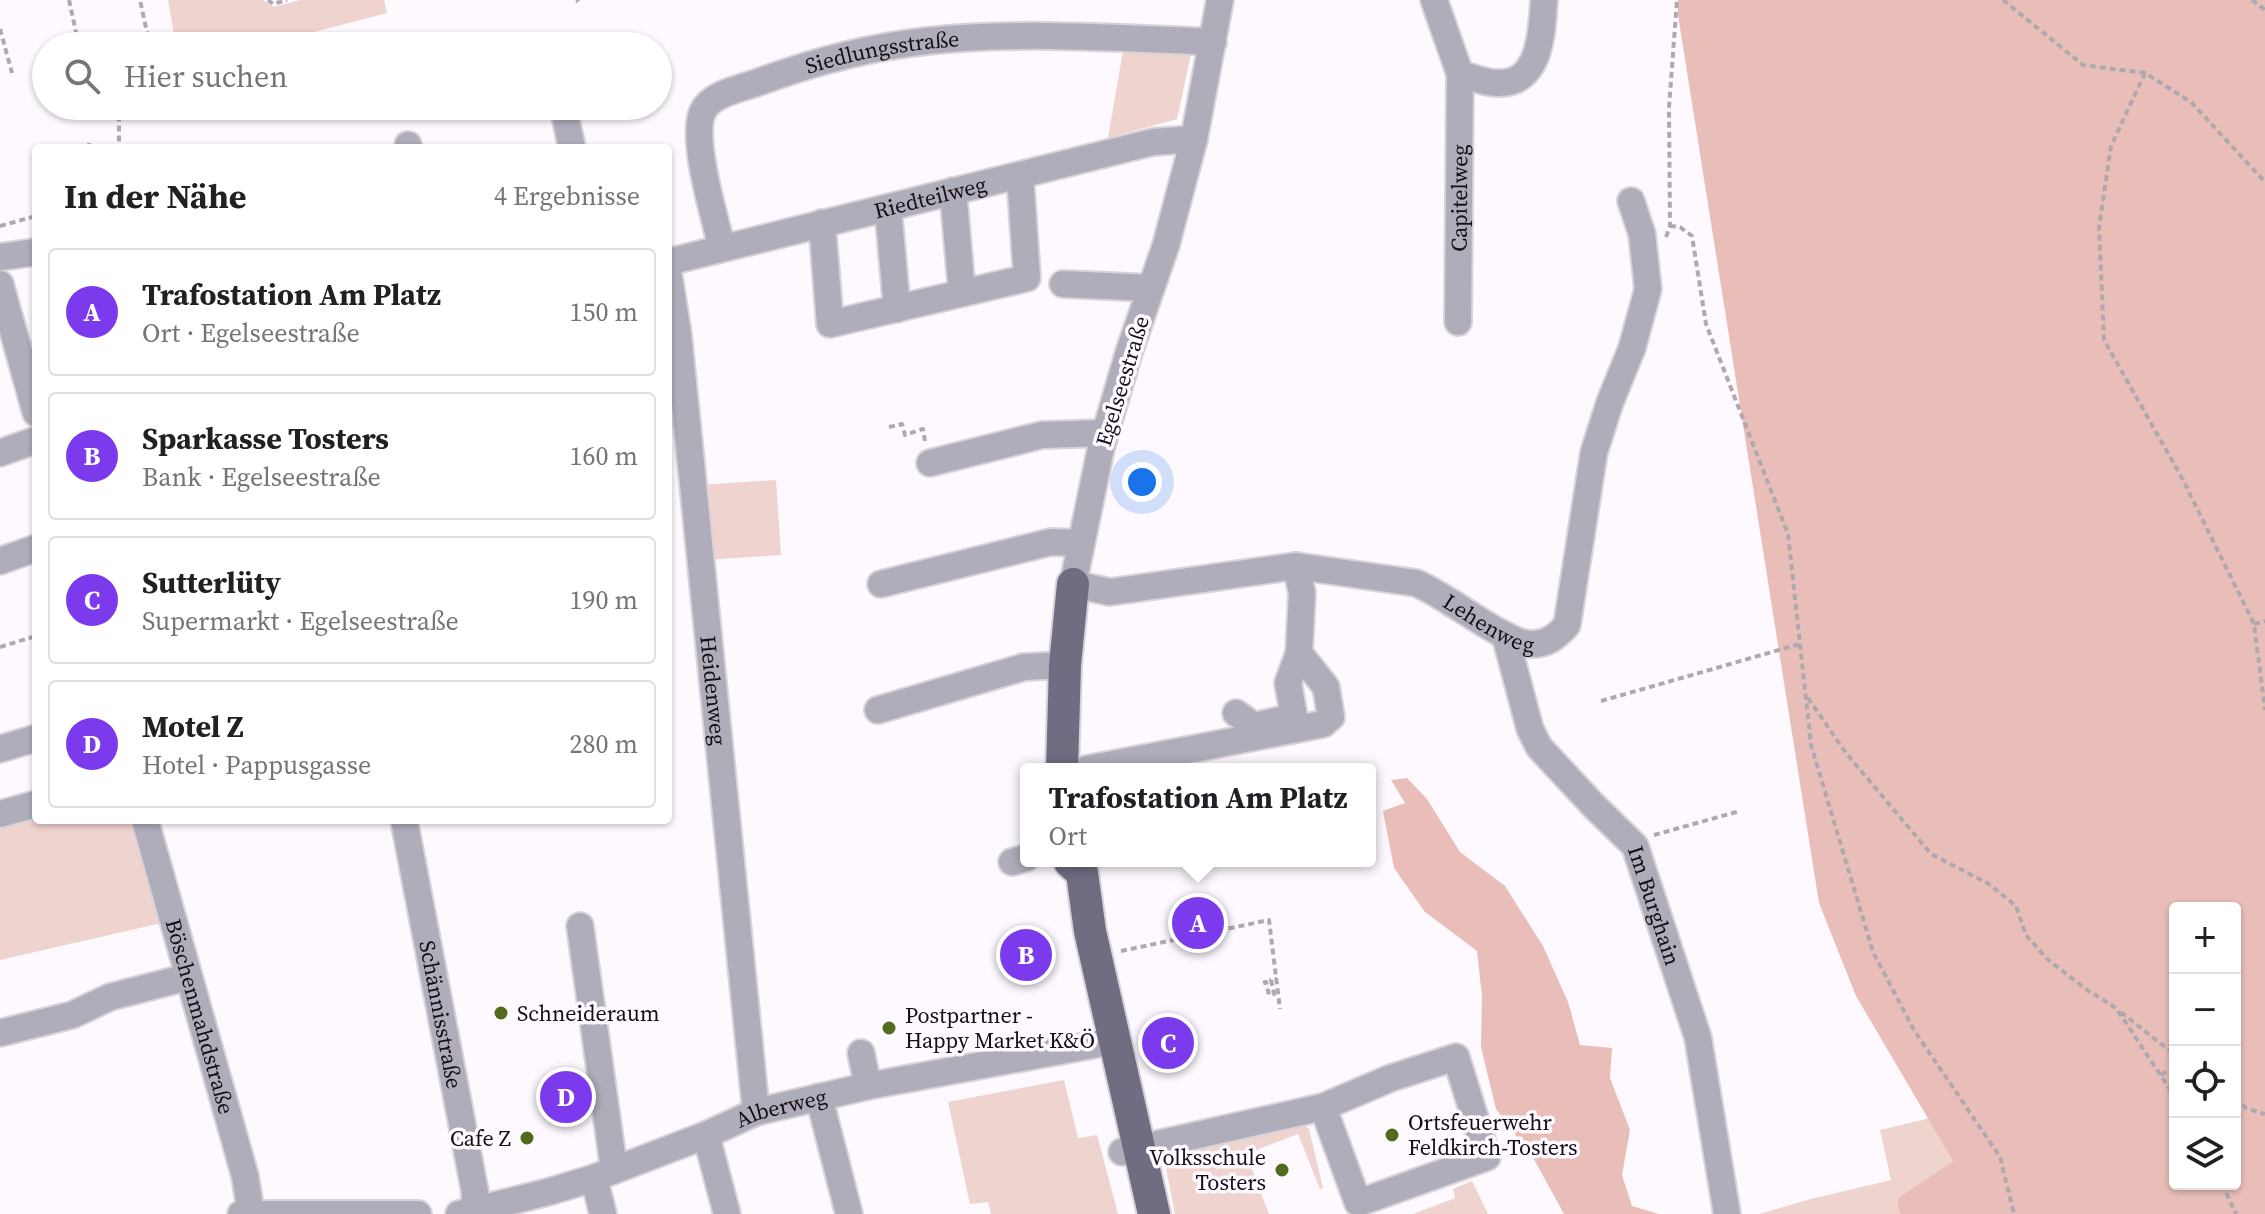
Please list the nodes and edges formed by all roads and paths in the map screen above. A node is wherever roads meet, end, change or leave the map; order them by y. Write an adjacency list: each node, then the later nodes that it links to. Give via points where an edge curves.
1 (69, 0): 13 (path)
2 (140, 0): 14 (path)
3 (268, 0): 4 (path)
4 (287, 0)
5 (1220, 0): 15 (street, Egelseestraße)
6 (1434, 0): 18 (street, Capitelweg)
7 (1544, 0): 18 (street, via 1542,33 1530,69 1497,84)
8 (1677, 0): 32 (path, via 1669,107)
9 (2003, 0): 17 (path, via 2083,65)
10 (2252, 0): 11 (path)
11 (2265, 10)
12 (0, 29): 16 (path)
13 (76, 32)
14 (147, 32)
15 (1213, 42): 21 (street, Egelseestraße); 34 (street, Siedlungsstraße, via 1054,35 927,41 837,58 719,96 701,115 701,158)
16 (12, 73)
17 (2145, 73): 25 (path, via 2191,102); 59 (path, via 2111,146 2099,227 2104,340 2182,478)
18 (1460, 74): 44 (street, Capitelweg)
19 (119, 120): 22 (path)
20 (566, 120): 23 (street)
21 (1194, 139): 24 (street, Riedteilweg, via 1153,142); 40 (street, Egelseestraße)
22 (119, 144)
23 (571, 144)
24 (1020, 175): 26 (street, Riedteilweg); 41 (street, via 1027,278)
25 (2265, 182)
26 (953, 191): 28 (street, Riedteilweg); 41 (street)
27 (1631, 201): 60 (street, Lehenweg, via 1642,234 1648,289 1594,452 1567,625 1554,639 1530,644)
28 (888, 208): 30 (street, Riedteilweg); 43 (street)
29 (32, 217): 31 (path)
30 (822, 223): 34 (street, Riedteilweg); 43 (street, via 830,324)
31 (0, 226)
32 (1670, 226): 33 (path); 62 (path, via 1692,236 1706,324 1788,534)
33 (1665, 238)
34 (722, 248): 37 (street, Riedteilweg)
35 (32, 253): 36 (street)
36 (0, 257)
37 (672, 261)
38 (0, 284): 45 (street)
39 (1063, 284): 40 (street)
40 (1151, 288): 48 (street, Egelseestraße)
41 (962, 293): 43 (street)
42 (672, 296): 101 (street, Heidenweg)
43 (897, 309)
44 (1458, 322)
45 (8, 341): 46 (street)
46 (32, 403)
47 (889, 427): 51 (path, via 902,424 905,435 923,429)
48 (1105, 433): 51 (street, via 1042,435); 52 (street, Egelseestraße)
49 (32, 441): 50 (street)
50 (0, 453)
51 (930, 463)
52 (1080, 543): 56 (street, via 1051,542); 57 (street, Egelseestraße)
53 (32, 549): 54 (street)
54 (0, 561)
55 (1296, 566): 57 (street, Lehenweg, via 1110,592); 60 (street, Lehenweg, via 1416,583); 64 (street, via 1302,593)
56 (881, 584)
57 (1073, 584): 65 (main road, Egelseestraße)
58 (2265, 621): 59 (path)
59 (2254, 624): 69 (path)
60 (1505, 635): 80 (street, Im Burghain, via 1539,747)
61 (32, 637): 63 (path)
62 (1800, 644): 66 (path); 67 (path)
63 (0, 647)
64 (1299, 653): 70 (street, via 1288,683 1294,717 1254,726); 74 (street, via 1326,687 1331,717 1323,724)
65 (1065, 665): 68 (street, via 1024,667); 73 (main road, Egelseestraße)
66 (1806, 695): 88 (path, via 1846,753 1931,854 1989,884 2016,906 2026,935 2046,958); 117 (path, via 1811,745 1873,952 1914,1030 2000,1157)
67 (1601, 701)
68 (878, 710)
69 (2265, 710)
70 (1236, 713)
71 (32, 739): 72 (street)
72 (0, 749)
73 (1062, 763)
74 (1118, 763)
75 (32, 805): 77 (street)
76 (1740, 811): 80 (path, via 1643,838)
77 (0, 814)
78 (146, 824): 85 (street, Böschenmahdstraße)
79 (405, 824): 108 (street, Schännisstraße, via 475,1192)
80 (1635, 846): 116 (street, Im Burghain, via 1698,1038)
81 (1068, 867): 91 (main road, via 1063,878 1070,936)
82 (1075, 867): 84 (main road, via 1082,873)
83 (580, 926): 105 (street)
84 (1095, 956): 86 (path, via 1269,920); 91 (main road)
85 (188, 977): 90 (street); 107 (street, Böschenmahdstraße)
86 (1277, 979): 87 (path, via 1271,980 1274,994 1269,995); 89 (path)
87 (1263, 983)
88 (2116, 1008): 92 (path); 95 (path)
89 (1280, 1009)
90 (0, 1033)
91 (1106, 1043): 96 (street, Alberweg); 104 (main road)
92 (2169, 1050)
93 (861, 1053): 96 (street)
94 (2169, 1070): 95 (path)
95 (2161, 1075): 97 (path)
96 (868, 1086): 98 (street, Alberweg)
97 (2169, 1088)
98 (819, 1097): 101 (street, Alberweg); 113 (street)
99 (2241, 1103): 102 (path)
100 (1323, 1107): 100 (street, via 1358,1203 1487,1157 1456,1057); 104 (street)
101 (756, 1112): 103 (street, Alberweg)
102 (2265, 1114)
103 (706, 1135): 105 (street, Alberweg); 112 (street)
104 (1131, 1150): 114 (main road); 115 (main road)
105 (604, 1173): 108 (street, Alberweg); 111 (street)
106 (2225, 1190): 118 (path)
107 (251, 1213): 109 (street); 110 (street)
108 (469, 1213)
109 (241, 1214)
110 (418, 1214)
111 (603, 1214)
112 (727, 1214)
113 (849, 1214)
114 (1135, 1214)
115 (1154, 1214)
116 (1727, 1214)
117 (2014, 1214)
118 (2236, 1214)

